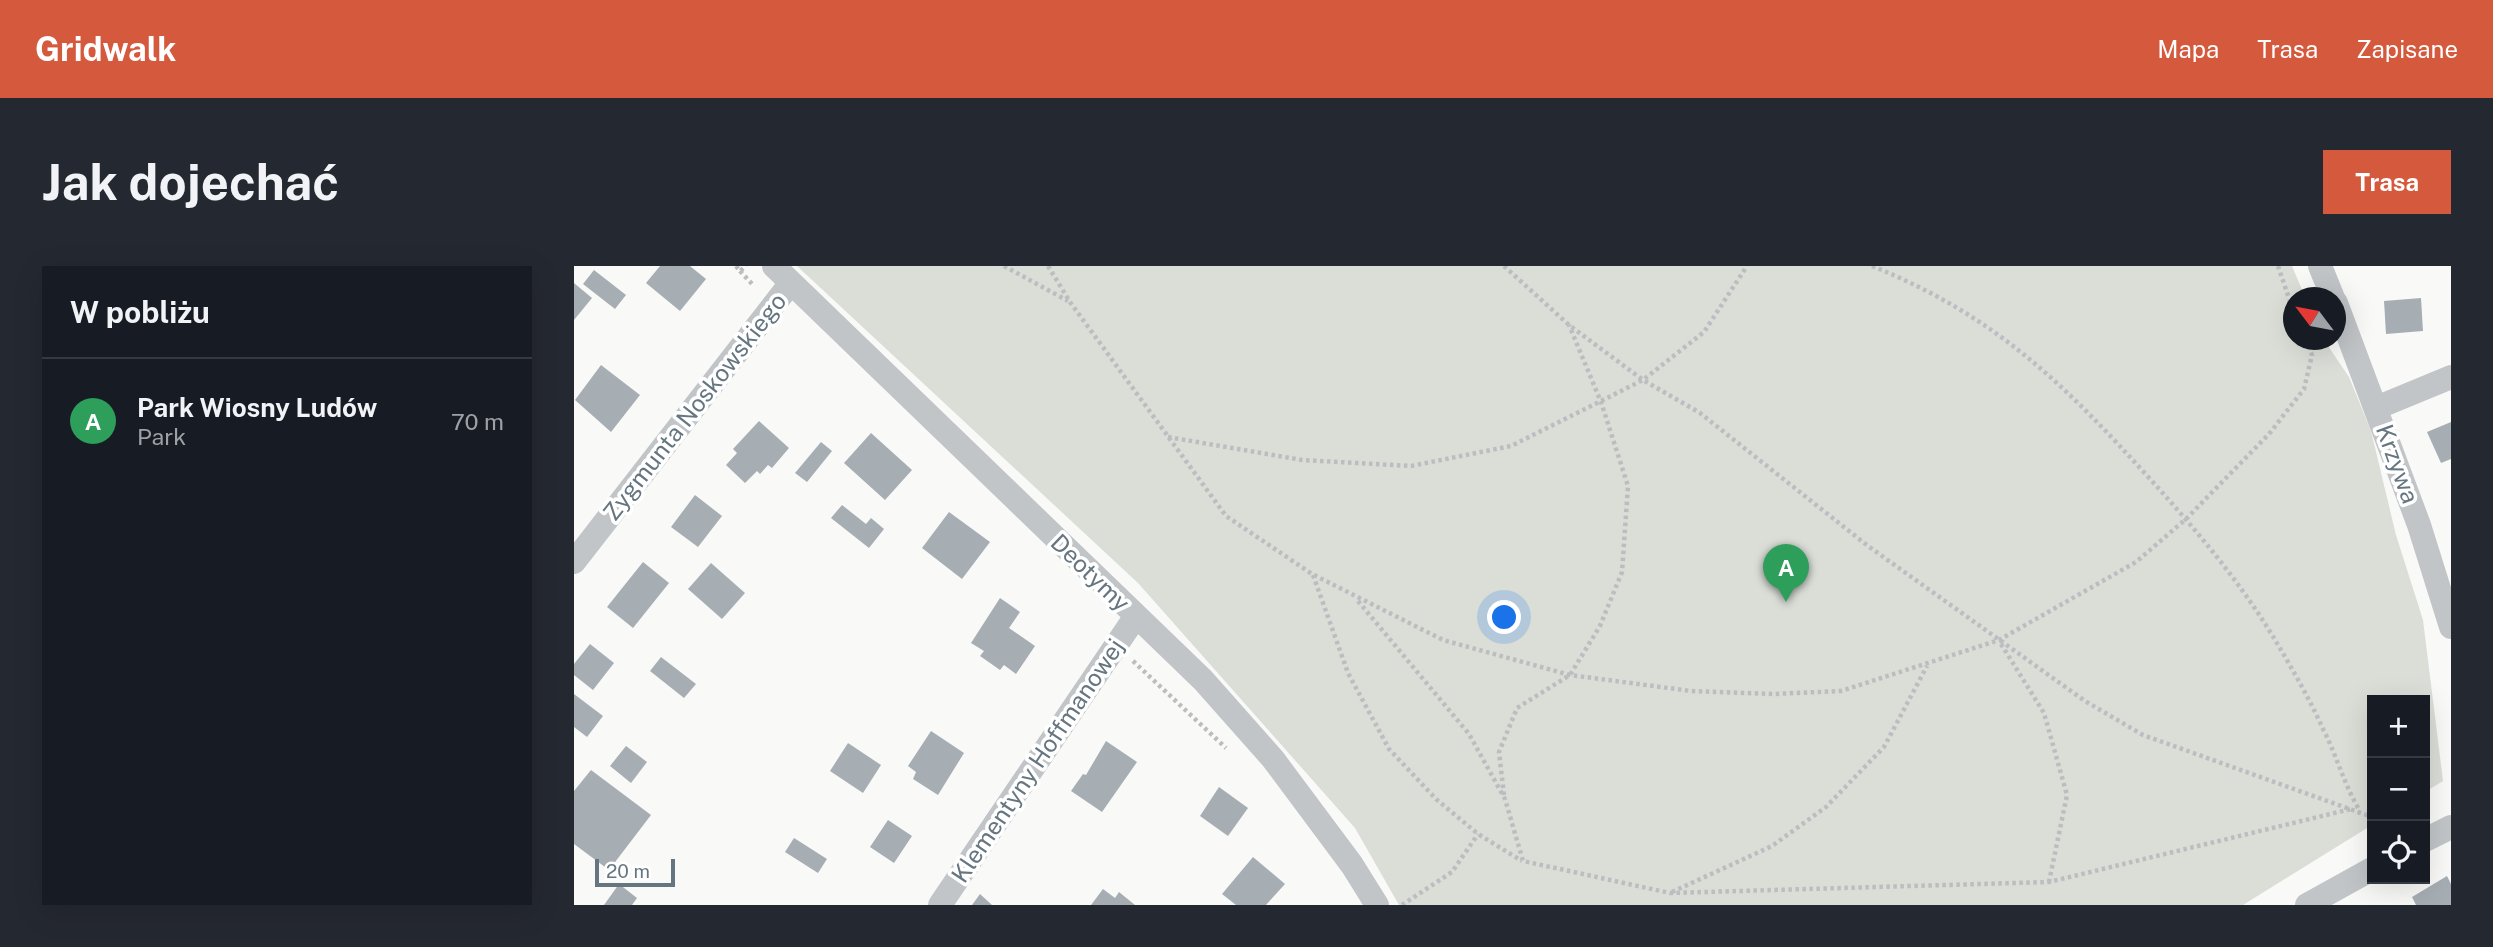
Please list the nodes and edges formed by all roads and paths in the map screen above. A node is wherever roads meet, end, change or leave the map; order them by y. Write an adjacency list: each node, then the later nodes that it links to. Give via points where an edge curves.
1 (746, 266): 9 (path)
2 (1004, 266): 13 (path)
3 (1048, 266): 13 (path)
4 (1504, 266): 15 (path)
5 (1747, 266): 19 (path, via 1704,332)
6 (1872, 266): 23 (path, via 1968,312 2029,356 2080,402)
7 (2278, 266): 11 (path)
8 (2320, 266): 12 (street)
9 (738, 268): 14 (path)
10 (782, 275): 14 (street, Zygmunta Noskowskiego); 27 (street, Deotymy)
11 (2285, 287)
12 (2329, 287)
13 (1070, 302): 22 (path)
14 (773, 306): 24 (street, Zygmunta Noskowskiego)
15 (1569, 325): 19 (path); 20 (path)
16 (2346, 329): 21 (street, Krzywa)
17 (2310, 350): 23 (path, via 2304,389 2269,434)
18 (2451, 377): 21 (street)
19 (1643, 380): 20 (path); 29 (path, via 1700,413 1868,546)
20 (1601, 402): 22 (path, via 1511,446 1411,466 1302,460); 32 (path, via 1628,486 1622,572 1600,626)
21 (2376, 408): 28 (street, Krzywa)
22 (1167, 436): 25 (path, via 1226,516)
23 (2186, 519): 29 (path, via 2136,562); 36 (path, via 2277,643 2324,730 2346,789)
24 (574, 562)
25 (1312, 574): 26 (path); 39 (path, via 1348,673 1389,749 1436,799)
26 (1355, 597): 32 (path, via 1443,640); 34 (path, via 1469,734)
27 (1136, 616): 30 (street, Klementyny Hoffmanowej); 46 (street, Deotymy, via 1249,730 1326,828)
28 (2451, 627)
29 (1999, 640): 31 (path); 35 (path, via 2085,701 2143,735); 43 (path, via 2044,713 2067,795)
30 (1116, 645): 33 (path); 45 (street, Klementyny Hoffmanowej)
31 (1927, 666): 32 (path, via 1841,691 1773,694 1691,691); 44 (path, via 1884,747 1826,807 1772,846)
32 (1570, 675): 34 (path, via 1517,708 1499,752)
33 (1236, 757)
34 (1505, 799): 41 (path)
35 (2351, 809): 36 (path); 43 (path)
36 (2360, 811): 37 (path)
37 (2367, 814)
38 (2451, 827): 40 (street)
39 (1478, 834): 41 (path); 47 (path, via 1452,872)
40 (2430, 838)
41 (1522, 861): 44 (path)
42 (2367, 872): 48 (street)
43 (2049, 882): 44 (path)
44 (1670, 893)
45 (940, 905)
46 (1377, 905)
47 (1402, 905)
48 (2307, 905)

